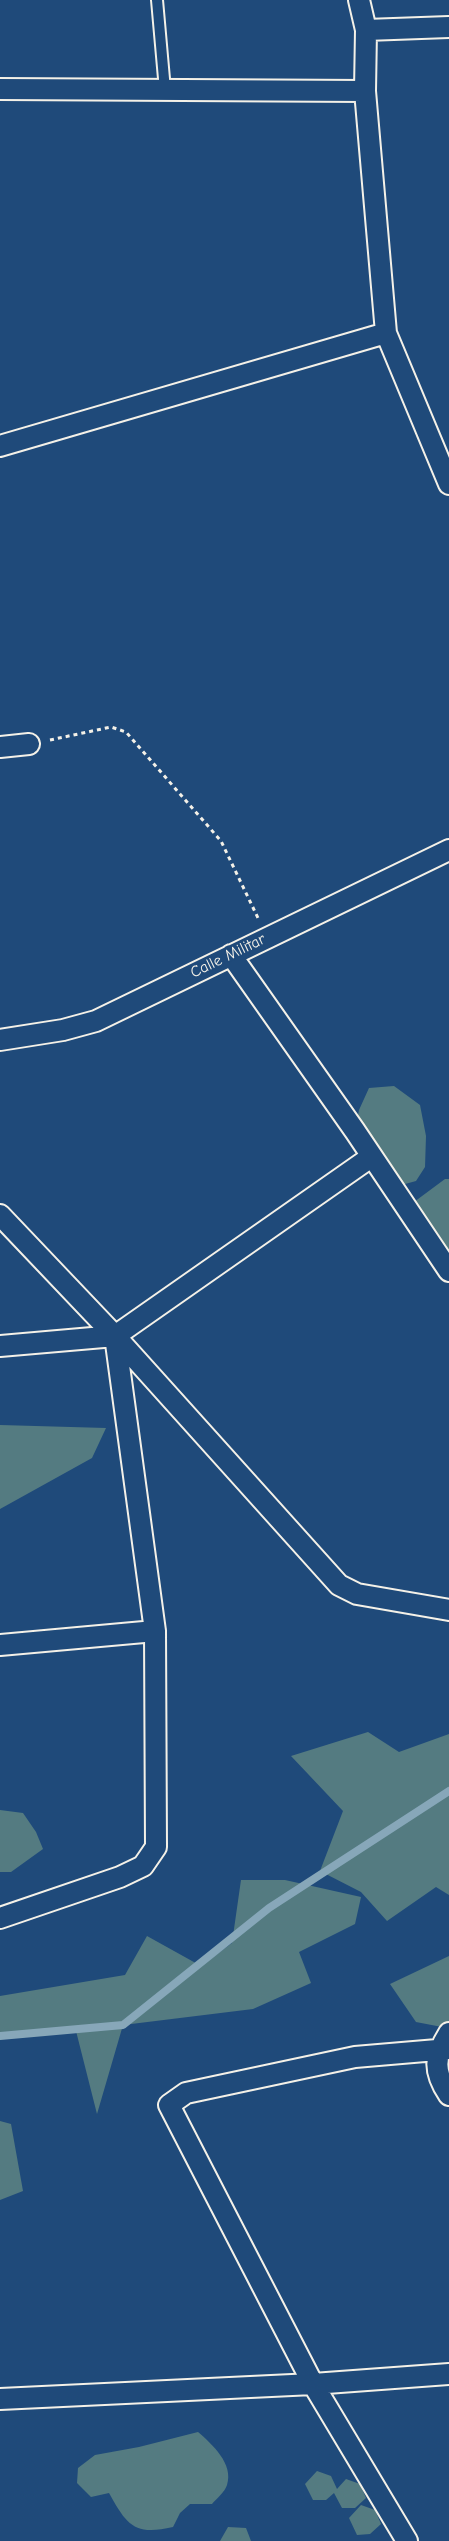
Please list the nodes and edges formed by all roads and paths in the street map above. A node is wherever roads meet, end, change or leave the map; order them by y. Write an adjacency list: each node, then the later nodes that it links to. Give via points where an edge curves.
1 (157, 0): 6 (lane)
2 (359, 0): 4 (street)
3 (449, 26): 4 (street)
4 (366, 30): 7 (street)
5 (0, 89): 6 (street)
6 (165, 90): 7 (street)
7 (364, 91): 8 (street)
8 (386, 333): 9 (street); 10 (street)
9 (0, 446)
10 (449, 484)
11 (30, 744): 12 (street); 14 (path, via 111,727 126,732 221,840)
12 (0, 747)
13 (449, 850): 14 (street, Calle Militar)
14 (266, 938): 15 (street, Calle Militar)
15 (232, 956): 16 (street, Calle Militar, via 96,1021); 17 (street)
16 (0, 1040)
17 (371, 1157): 19 (street); 20 (street)
18 (0, 1215): 20 (street)
19 (449, 1271)
20 (115, 1336): 21 (street); 22 (street, via 339,1585 357,1594); 23 (street)
21 (0, 1346)
22 (449, 1610)
23 (155, 1631): 24 (street); 25 (street, via 156,1847 143,1866 120,1878)
24 (0, 1645)
25 (0, 1918)
26 (449, 2033): 27 (street)
27 (444, 2050): 28 (street, via 436,2066); 30 (street, via 355,2057 186,2093 169,2105)
28 (449, 2095)
29 (449, 2374): 30 (street)
30 (313, 2384): 31 (street); 32 (street)
31 (0, 2399)
32 (406, 2541)

